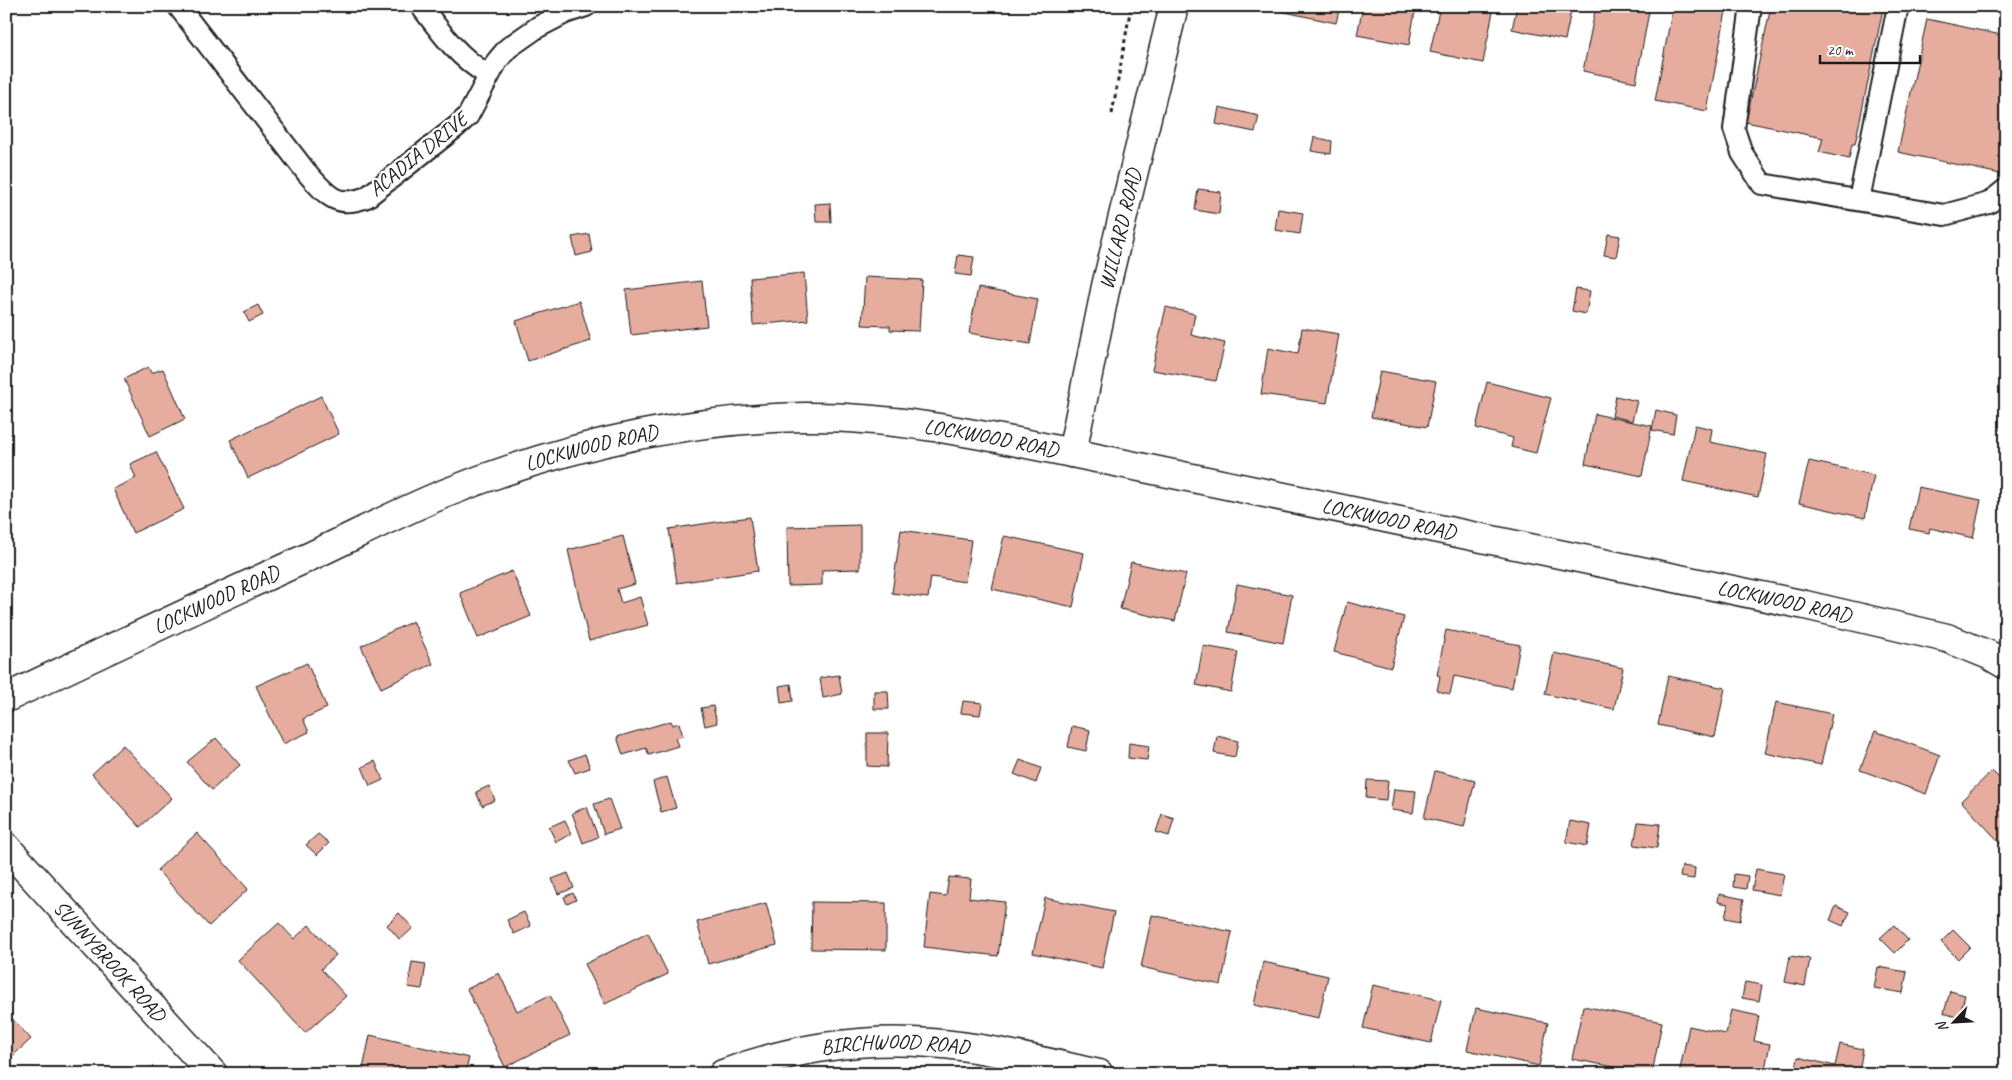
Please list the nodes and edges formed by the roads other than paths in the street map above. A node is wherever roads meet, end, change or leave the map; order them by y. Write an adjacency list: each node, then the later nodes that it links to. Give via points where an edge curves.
1 (178, 6): 7 (lane, ACADIA DRIVE, via 307,174 330,198 344,202 367,197 456,127 477,102)
2 (421, 6): 7 (lane, via 458,53)
3 (586, 6): 7 (lane, ACADIA DRIVE, via 538,27 508,48)
4 (1174, 6): 10 (street, WILLARD ROAD, via 1106,286)
5 (1751, 6): 9 (lane, via 1734,129 1742,153 1762,184)
6 (1898, 6): 9 (lane)
7 (488, 75)
8 (2006, 189): 9 (lane, via 1989,203 1944,215)
9 (1859, 200)
10 (1072, 453): 11 (street, LOCKWOOD ROAD, via 1814,607 1947,638); 12 (street, LOCKWOOD ROAD, via 951,428 806,417 744,420 642,433 539,460 441,496)
11 (2006, 665)
12 (6, 698)
13 (6, 847): 14 (street, SUNNYBROOK ROAD)
14 (213, 1074)
15 (723, 1074): 16 (street, BIRCHWOOD ROAD, via 811,1049 874,1042 932,1043)
16 (1099, 1074)

